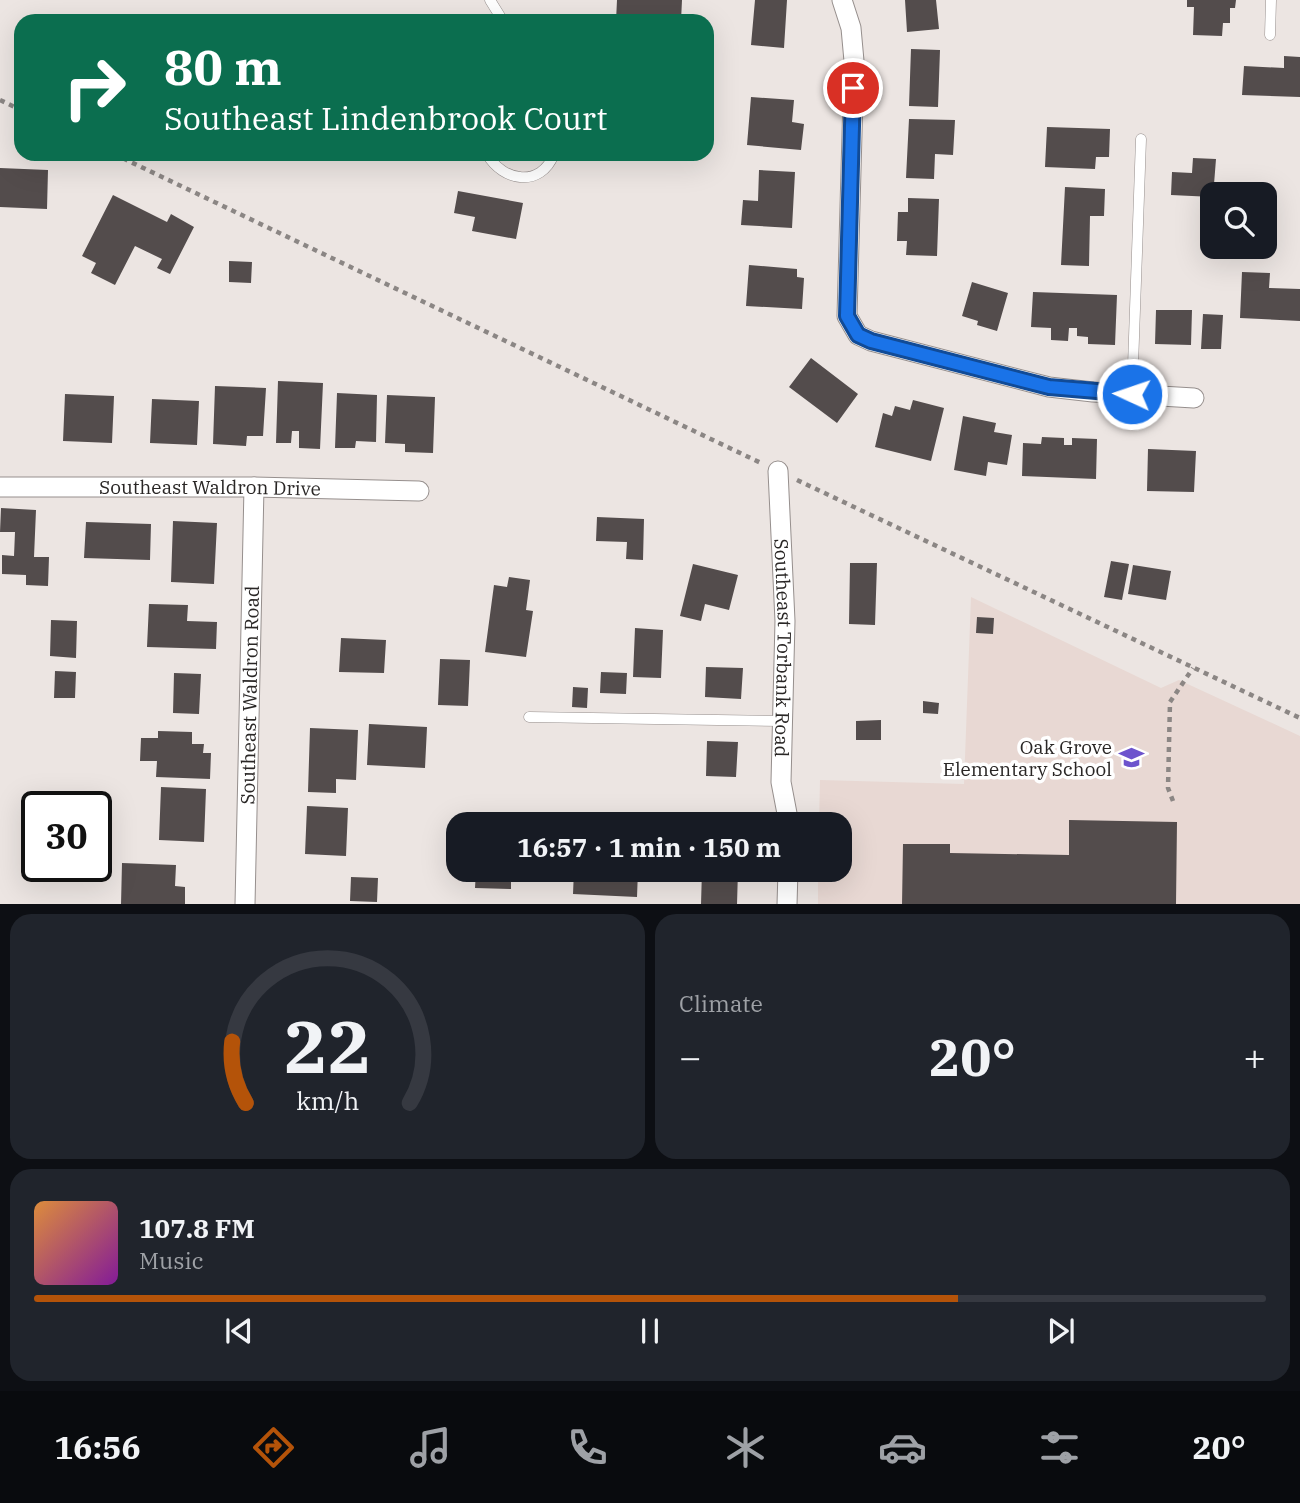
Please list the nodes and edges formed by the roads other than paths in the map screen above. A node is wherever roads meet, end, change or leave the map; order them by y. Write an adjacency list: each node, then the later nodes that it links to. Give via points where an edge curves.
1 (842, 0): 7 (street, via 855,61 847,316 858,335 1049,387)
2 (1271, 0): 3 (lane)
3 (1270, 36)
4 (1141, 139): 7 (lane)
5 (491, 161): 6 (lane, via 501,172 523,177 535,175)
6 (550, 161)
7 (1132, 394): 8 (street)
8 (1194, 398)
9 (778, 471): 14 (street, Southeast Torbank Road, via 785,621)
10 (0, 487): 11 (street, Southeast Waldron Drive)
11 (254, 487): 12 (street, Southeast Waldron Drive); 17 (street, Southeast Waldron Road)
12 (419, 491)
13 (529, 717): 14 (lane)
14 (782, 721): 15 (street, Southeast Torbank Road, via 781,782)
15 (788, 812)
16 (788, 882): 18 (street)
17 (245, 904)
18 (787, 904)

